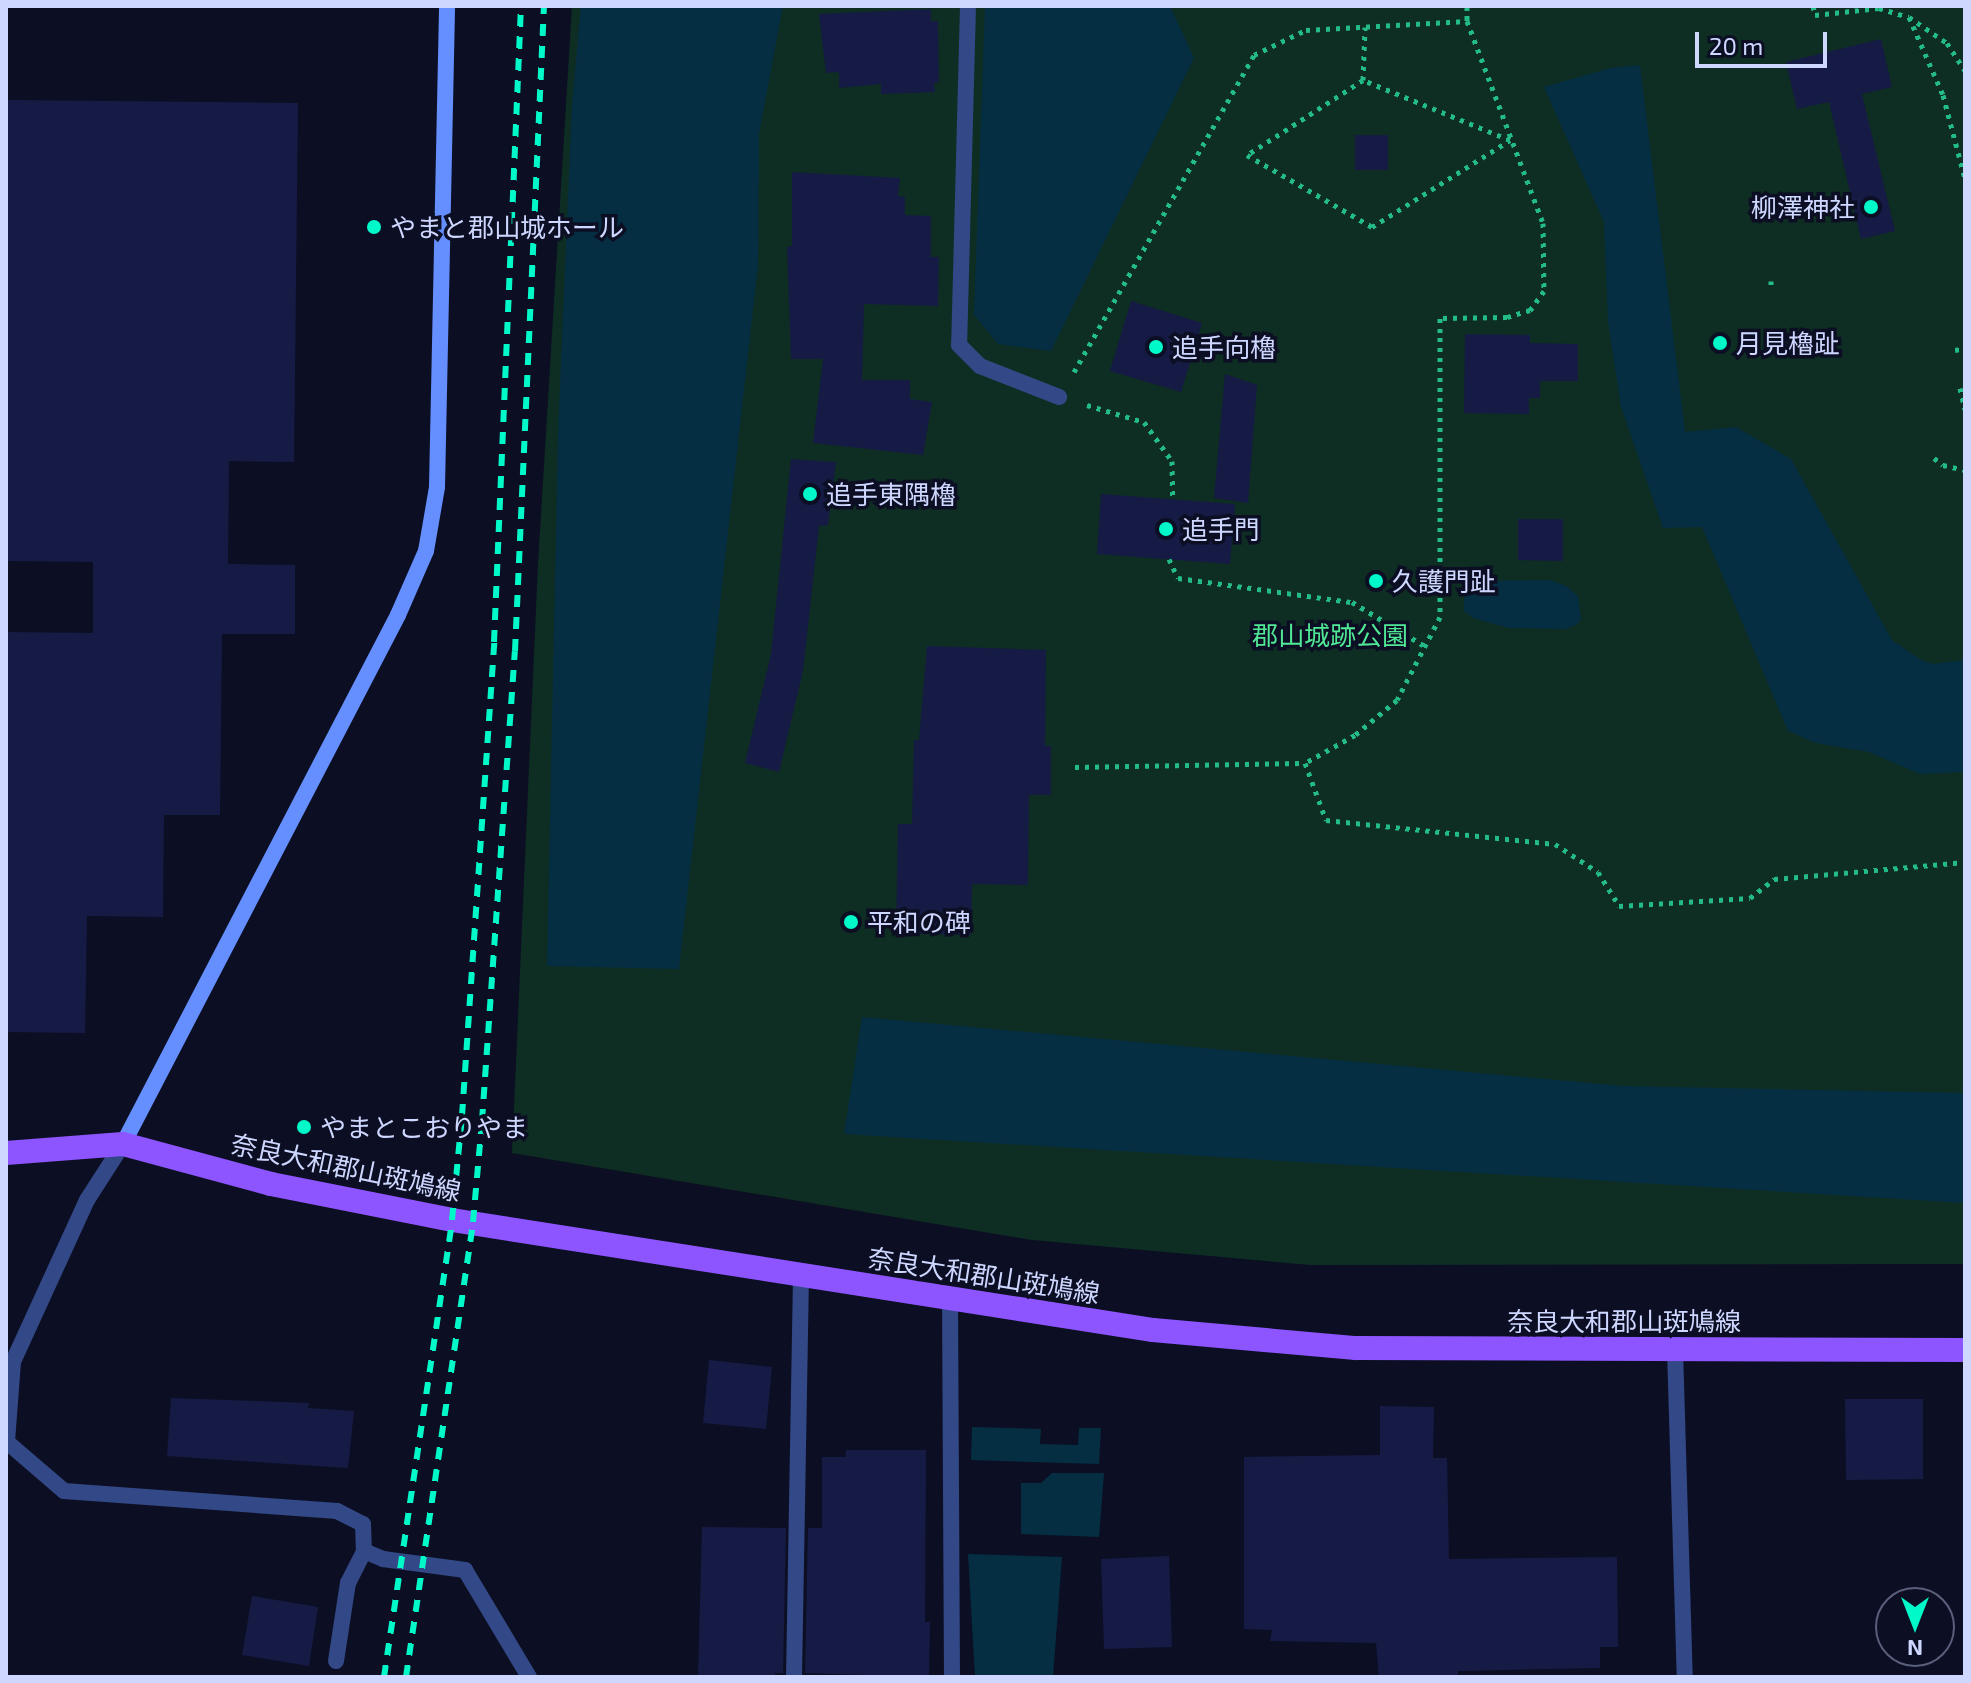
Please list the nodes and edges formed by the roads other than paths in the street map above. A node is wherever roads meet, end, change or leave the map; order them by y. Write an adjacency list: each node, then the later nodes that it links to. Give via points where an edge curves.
1 (447, 6): 4 (street, via 437,487 426,551 398,615)
2 (968, 6): 3 (street, via 959,345 980,366)
3 (1059, 397)
4 (123, 1144): 5 (main road, 奈良大和郡山斑鳩線); 6 (main road, 奈良大和郡山斑鳩線, via 271,1184 424,1214); 10 (street, via 87,1200 13,1362 7,1442 64,1491 337,1511 363,1524)
5 (6, 1153)
6 (801, 1274): 7 (main road, 奈良大和郡山斑鳩線); 13 (street)
7 (950, 1298): 8 (main road, 奈良大和郡山斑鳩線, via 1153,1330 1298,1345); 14 (street)
8 (1675, 1349): 9 (main road, 奈良大和郡山斑鳩線); 15 (street)
9 (1965, 1350)
10 (364, 1551): 11 (street, via 348,1583); 12 (street, via 383,1559 465,1570)
11 (336, 1661)
12 (529, 1677)
13 (794, 1677)
14 (952, 1677)
15 (1685, 1677)

